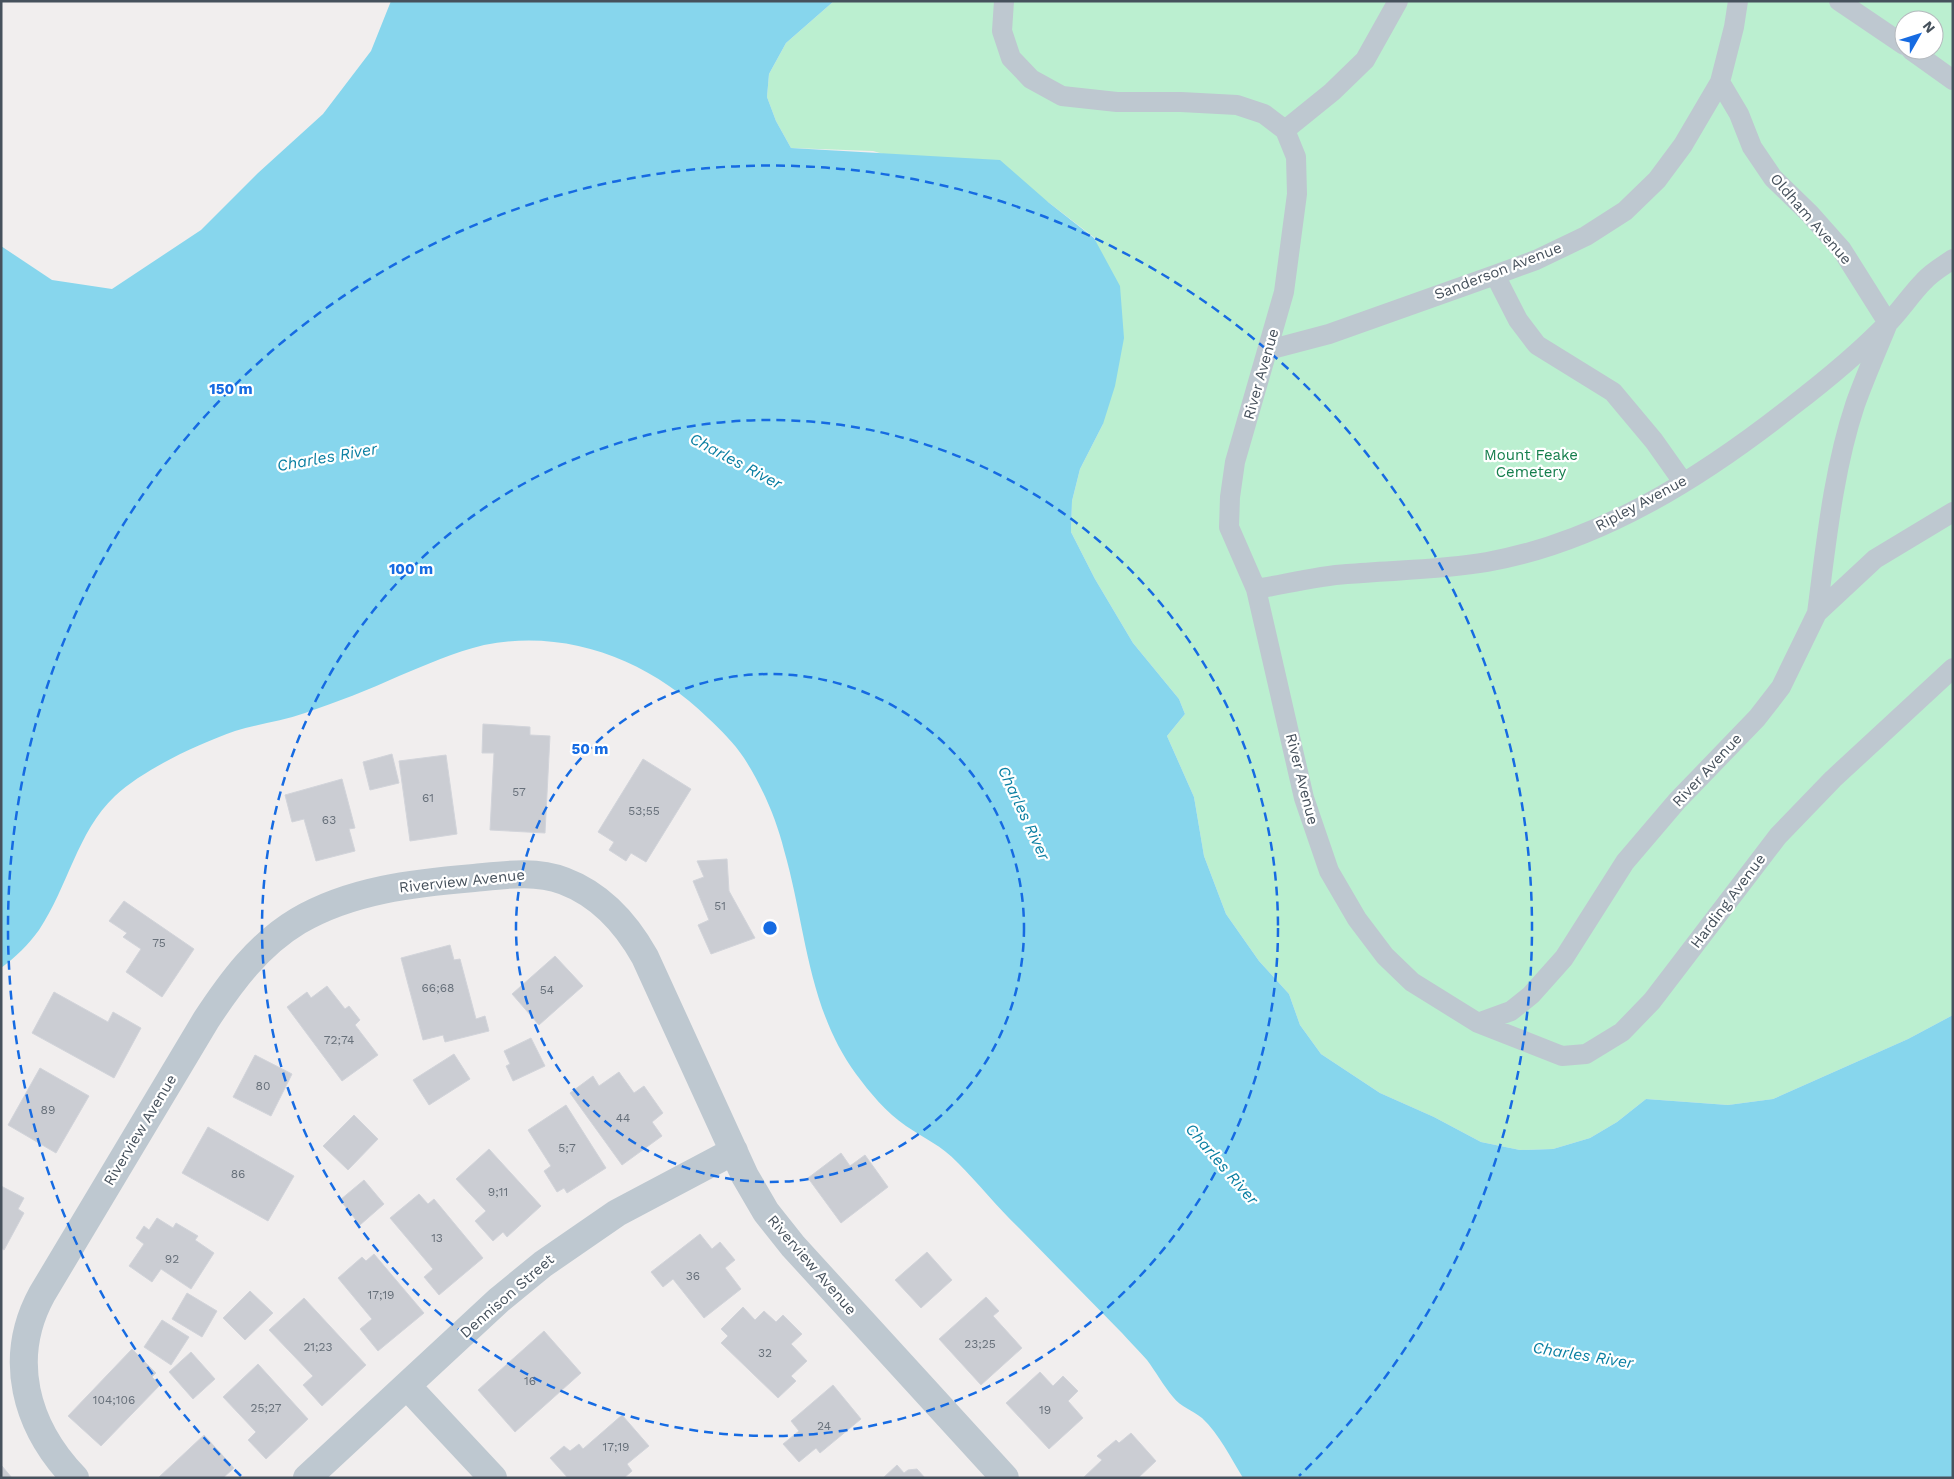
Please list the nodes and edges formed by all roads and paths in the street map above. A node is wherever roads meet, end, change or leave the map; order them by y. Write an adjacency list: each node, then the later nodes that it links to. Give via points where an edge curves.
1 (1004, 1): 9 (lane, via 1002,31 1011,58 1031,79 1062,96 1117,102 1237,104 1264,114)
2 (1398, 1): 9 (lane, via 1364,60 1332,92)
3 (1738, 1): 8 (lane)
4 (1839, 1): 5 (lane)
5 (1894, 38)
6 (1925, 60): 7 (lane)
7 (1953, 80)
8 (1720, 82): 11 (lane, Sanderson Avenue, via 1662,174 1625,212 1586,236); 12 (lane, Oldham Avenue, via 1739,114 1752,146 1773,178 1842,250)
9 (1285, 130): 13 (lane, River Avenue, via 1296,157 1297,194 1284,292)
10 (1953, 259): 12 (lane, Ripley Avenue, via 1925,280)
11 (1495, 275): 13 (lane, Sanderson Avenue, via 1329,334); 14 (lane, via 1518,320 1537,345 1613,392)
12 (1888, 323): 14 (lane, Ripley Avenue, via 1790,409); 17 (lane, via 1855,406 1841,462 1828,525)
13 (1268, 350): 16 (lane, River Avenue, via 1235,462 1230,497 1229,527)
14 (1683, 482): 16 (lane, Ripley Avenue, via 1607,524 1546,547 1504,558 1345,574)
15 (1953, 512): 17 (lane, River Avenue, via 1875,559)
16 (1256, 589): 19 (lane, River Avenue, via 1304,798 1329,871 1357,919 1385,956 1412,982)
17 (1817, 613): 19 (lane, River Avenue, via 1780,687 1756,718 1677,801 1625,862 1564,958 1531,995 1511,1011)
18 (1953, 668): 19 (lane, Harding Avenue, via 1833,779 1778,836 1652,1001 1622,1032 1586,1054 1562,1056)
19 (1478, 1022)
20 (734, 1152): 21 (street, Dennison Street, via 617,1213 566,1246 521,1281); 22 (street, Riverview Avenue, via 636,939 610,910 579,887 532,874 422,882 348,899 314,913 263,947 222,996 35,1307 25,1335 28,1400 42,1434 61,1464); 25 (street, Riverview Avenue, via 755,1195 793,1246)
21 (406, 1386): 23 (street, Dennison Street); 24 (street)
22 (75, 1478)
23 (307, 1478)
24 (493, 1478)
25 (1005, 1478)

